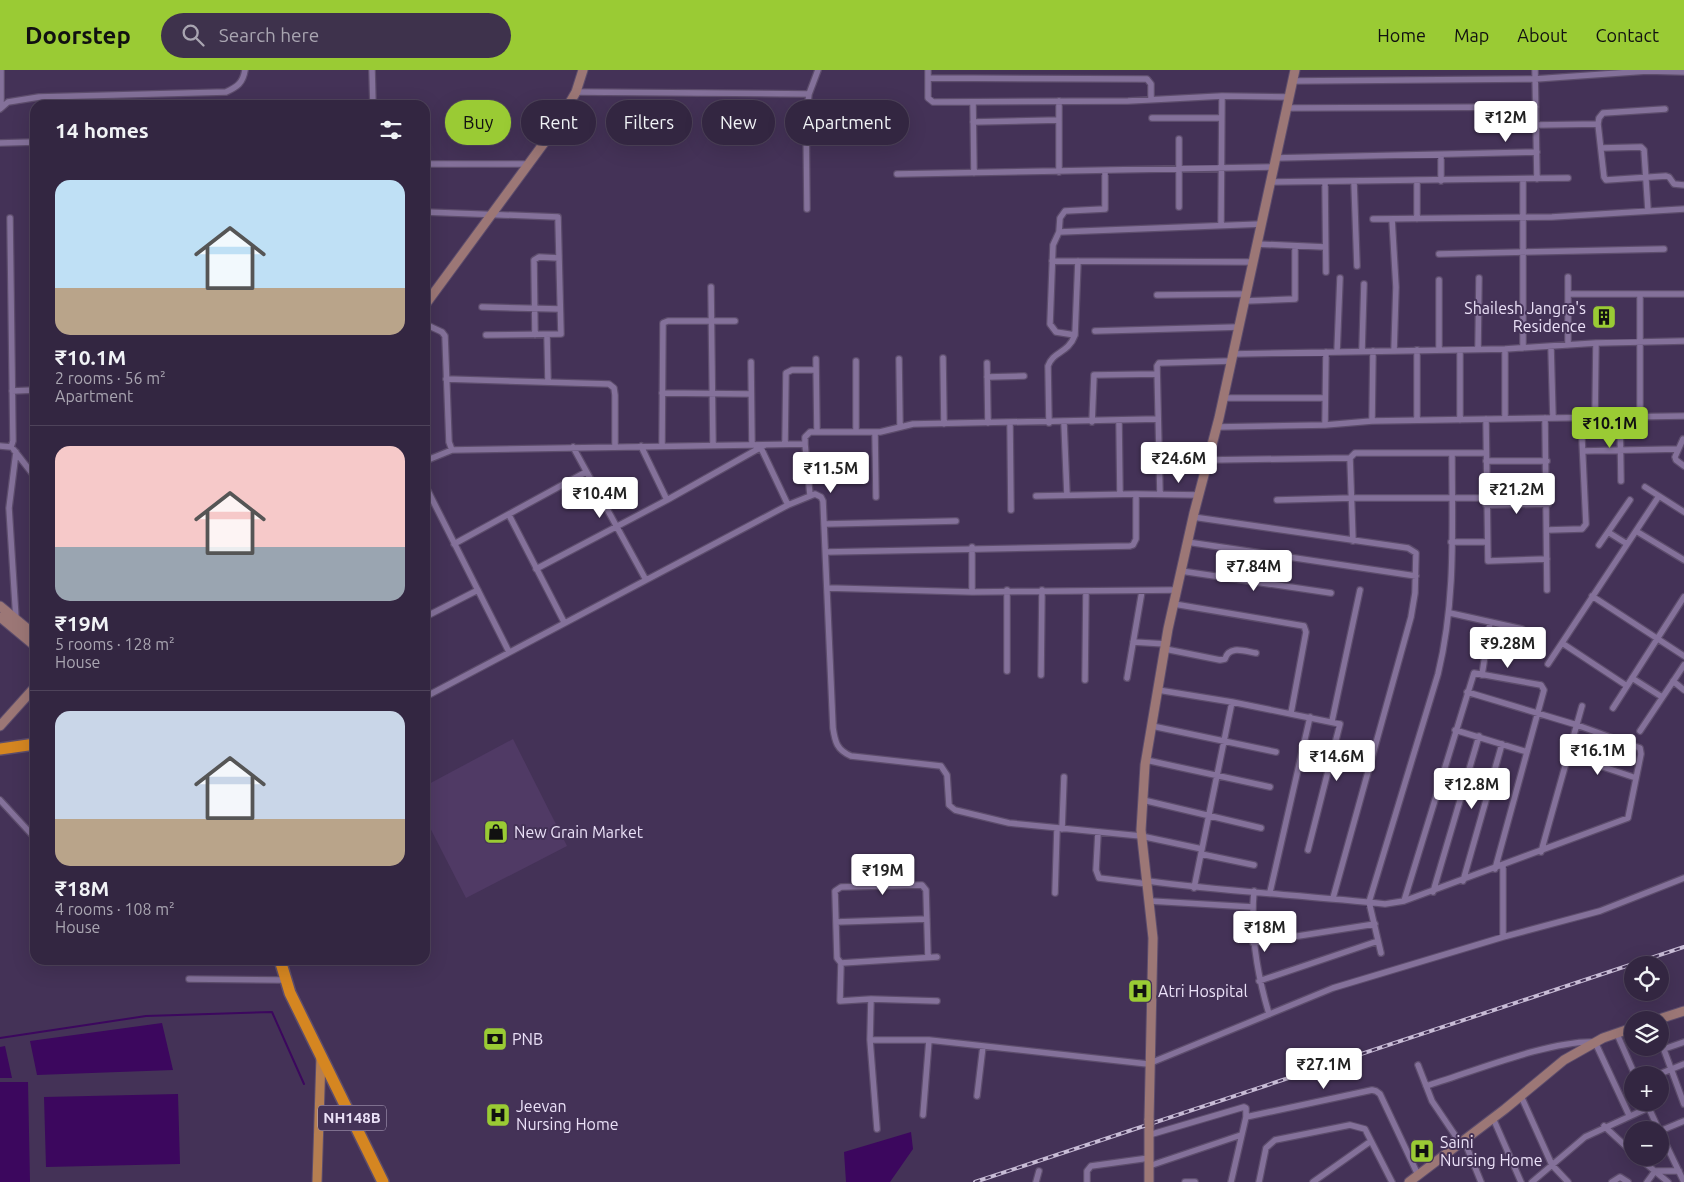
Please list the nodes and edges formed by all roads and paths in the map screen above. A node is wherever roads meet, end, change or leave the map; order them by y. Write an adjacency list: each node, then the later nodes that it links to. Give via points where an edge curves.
1 (1, 70): 24 (street)
2 (245, 70): 24 (street, via 237,88 226,92 39,97 13,101)
3 (372, 70): 20 (street)
4 (583, 70): 15 (street)
5 (818, 70): 16 (street)
6 (928, 70): 12 (street)
7 (1295, 70): 14 (street)
8 (1535, 70): 13 (street)
9 (1647, 71): 10 (street); 11 (street)
10 (1684, 72)
11 (1585, 73): 13 (street)
12 (928, 78): 19 (street, via 1147,79 1151,84); 22 (street, via 930,101)
13 (1535, 78): 14 (street); 23 (street)
14 (1292, 81): 18 (street)
15 (576, 92): 16 (street); 41 (street)
16 (809, 94): 59 (street, via 806,119)
17 (1222, 96): 18 (street); 19 (street); 28 (street)
18 (1289, 97): 25 (street)
19 (1152, 99): 21 (street)
20 (373, 100)
21 (1058, 101): 22 (street); 29 (street)
22 (972, 102): 30 (street)
23 (1536, 107): 25 (street); 32 (street)
24 (0, 108)
25 (1286, 108): 39 (street)
26 (1665, 109): 31 (street, via 1603,113)
27 (1152, 118): 28 (street)
28 (1221, 118): 42 (street)
29 (1059, 120): 30 (street); 45 (street)
30 (973, 122): 46 (street)
31 (1598, 124): 32 (street); 36 (street)
32 (1536, 125): 37 (street)
33 (1179, 139): 43 (street)
34 (30, 142): 35 (street)
35 (0, 143)
36 (1601, 148): 49 (street, via 1641,147); 49 (street, via 1606,180)
37 (1537, 152): 38 (street); 50 (street)
38 (1441, 155): 39 (street); 52 (street)
39 (1274, 162): 42 (street); 53 (street)
40 (430, 164): 41 (street)
41 (528, 164): 63 (street)
42 (1221, 168): 43 (street); 70 (street)
43 (1179, 169): 44 (street); 58 (street)
44 (1105, 171): 45 (street); 71 (street, via 1105,209 1065,211 1060,218)
45 (1059, 172): 46 (street)
46 (974, 173): 47 (street)
47 (897, 174)
48 (1568, 178): 50 (street)
49 (1646, 178): 57 (street, via 1669,177 1674,184); 61 (street)
50 (1538, 179): 51 (street)
51 (1523, 180): 52 (street); 65 (street)
52 (1441, 181): 56 (street)
53 (1270, 182): 54 (street); 69 (street)
54 (1325, 182): 55 (street); 74 (street)
55 (1354, 182): 56 (street); 82 (street)
56 (1417, 182): 68 (street)
57 (1684, 185)
58 (1179, 206)
59 (807, 209)
60 (1684, 209): 61 (street)
61 (1648, 210): 65 (street)
62 (430, 212): 63 (street)
63 (493, 213): 78 (street, via 558,216); 94 (street)
64 (10, 218): 138 (street)
65 (1523, 218): 68 (street); 76 (street)
66 (1373, 219): 67 (street)
67 (1392, 219): 68 (street); 116 (street, via 1396,287)
68 (1417, 219)
69 (1262, 224): 70 (street); 72 (street)
70 (1221, 225): 71 (street)
71 (1059, 232): 79 (street, via 1053,245)
72 (1256, 244): 73 (street); 81 (street)
73 (1295, 246): 74 (street); 95 (street, via 1295,299)
74 (1325, 247): 83 (street)
75 (1664, 248): 76 (street)
76 (1523, 253): 77 (street); 113 (street)
77 (1439, 254)
78 (560, 258): 97 (street, via 539,257 534,260); 98 (street)
79 (1052, 260): 80 (street); 107 (street, via 1050,324 1056,332)
80 (1078, 261): 81 (street); 107 (street)
81 (1253, 262): 95 (street)
82 (1357, 266)
83 (1326, 272)
84 (1568, 277): 90 (street)
85 (1340, 278): 123 (street)
86 (1479, 278): 114 (street)
87 (1439, 280): 118 (street)
88 (1364, 284): 115 (street)
89 (711, 287): 99 (street)
90 (1568, 294): 91 (street); 111 (street)
91 (1640, 294): 92 (street); 108 (street)
92 (1684, 294)
93 (1157, 295): 95 (street)
94 (430, 298)
95 (1246, 298): 102 (street)
96 (482, 307): 97 (street)
97 (534, 308): 98 (street); 105 (street)
98 (560, 309): 106 (street, via 561,334)
99 (711, 322): 100 (street); 139 (street, via 668,321 663,324); 140 (street)
100 (734, 322)
101 (430, 326): 135 (street, via 445,336)
102 (1239, 327): 103 (street); 124 (street)
103 (1095, 331)
104 (486, 335): 105 (street)
105 (534, 335): 106 (street)
106 (547, 335): 136 (street)
107 (1075, 335): 161 (street, via 1071,345 1050,360 1048,366)
108 (1640, 341): 109 (street); 110 (street); 147 (street)
109 (1684, 341)
110 (1596, 343): 111 (street); 145 (street)
111 (1568, 345): 112 (street)
112 (1551, 347): 113 (street); 149 (street)
113 (1523, 348): 120 (street)
114 (1478, 349): 119 (street); 120 (street)
115 (1362, 350): 121 (street); 123 (street)
116 (1394, 350): 117 (street); 121 (street)
117 (1417, 350): 118 (street); 154 (street)
118 (1439, 350): 119 (street)
119 (1460, 350): 155 (street)
120 (1505, 350): 153 (street)
121 (1373, 351): 157 (street)
122 (1326, 352): 123 (street); 124 (street); 143 (street)
123 (1337, 352)
124 (1232, 357): 132 (street, via 1159,363); 142 (street)
125 (943, 358): 163 (street)
126 (816, 359): 131 (street)
127 (899, 360): 164 (street)
128 (856, 361): 168 (street)
129 (751, 362): 141 (street)
130 (987, 363): 134 (street)
131 (816, 370): 167 (street); 171 (street, via 786,373)
132 (1157, 374): 151 (street); 158 (street, via 1094,375)
133 (1024, 376): 134 (street)
134 (987, 377): 159 (street)
135 (446, 379): 136 (street); 182 (street)
136 (548, 381): 180 (street, via 603,383 614,388)
137 (30, 390): 138 (street)
138 (12, 391): 181 (street)
139 (662, 393): 140 (street); 177 (street)
140 (711, 393): 141 (street); 173 (street)
141 (751, 394): 174 (street)
142 (1224, 398): 143 (street); 166 (street)
143 (1325, 398): 165 (street)
144 (1684, 416): 147 (street)
145 (1595, 417): 146 (street); 150 (street)
146 (1620, 417): 147 (street); 185 (street)
147 (1640, 417)
148 (1545, 418): 149 (street); 153 (street); 192 (street)
149 (1553, 418): 150 (street)
150 (1582, 418): 184 (street)
151 (1158, 419): 156 (street); 200 (street)
152 (1486, 419): 153 (street); 155 (street); 187 (street)
153 (1505, 419)
154 (1417, 420): 155 (street); 157 (street)
155 (1460, 420)
156 (1119, 421): 158 (street); 198 (street)
157 (1372, 421): 165 (street)
158 (1092, 422): 162 (street)
159 (988, 423): 160 (street); 163 (street)
160 (1010, 423): 161 (street); 216 (street)
161 (1049, 423): 162 (street)
162 (1064, 423): 202 (street)
163 (944, 424): 164 (street)
164 (900, 425): 169 (street)
165 (1325, 425): 166 (street)
166 (1217, 427): 190 (street)
167 (817, 432): 168 (street); 172 (street, via 807,434)
168 (856, 432): 169 (street)
169 (875, 432): 206 (street)
170 (1684, 439): 183 (street)
171 (785, 444): 172 (street); 178 (street)
172 (805, 444): 201 (street)
173 (713, 445): 174 (street); 177 (street)
174 (752, 445): 178 (street)
175 (0, 446): 181 (street)
176 (640, 446): 177 (street); 180 (street); 210 (street)
177 (662, 446)
178 (763, 446): 210 (street); 215 (street)
179 (573, 447): 180 (street); 182 (street); 195 (street)
180 (616, 447)
181 (13, 450): 194 (street); 261 (street, via 9,508)
182 (452, 450): 189 (street)
183 (1678, 450): 185 (street); 193 (street, via 1676,460)
184 (1582, 451): 185 (street); 223 (street, via 1585,528)
185 (1621, 451): 196 (street)
186 (1452, 452): 187 (street); 188 (street, via 1355,453); 207 (street)
187 (1486, 453): 191 (street)
188 (1350, 458): 190 (street); 208 (street)
189 (430, 459)
190 (1208, 460): 203 (street)
191 (1486, 461): 192 (street); 213 (street)
192 (1547, 461): 214 (street)
193 (1684, 466)
194 (30, 471)
195 (586, 472): 218 (street); 222 (street)
196 (1621, 481)
197 (1645, 487): 205 (street)
198 (1120, 494): 199 (street); 202 (street)
199 (1136, 494): 200 (street); 233 (street, via 1136,539 1133,545)
200 (1160, 494): 203 (street)
201 (810, 495): 215 (street); 221 (street, via 821,497)
202 (1067, 495): 204 (street)
203 (1198, 495): 219 (street)
204 (1036, 496)
205 (1659, 496): 217 (street); 224 (street)
206 (876, 497)
207 (1452, 497): 208 (street); 213 (street); 228 (street)
208 (1352, 498): 211 (street); 226 (street)
209 (430, 500): 230 (street)
210 (667, 500): 222 (street)
211 (1277, 500)
212 (1630, 500): 225 (street)
213 (1486, 502): 214 (street); 229 (street)
214 (1548, 504): 223 (street)
215 (788, 505): 242 (street)
216 (1011, 510)
217 (1684, 512)
218 (508, 515): 230 (street); 238 (street)
219 (1193, 517): 226 (street); 227 (street)
220 (956, 521): 221 (street)
221 (825, 524): 235 (street)
222 (615, 526): 238 (street); 242 (street)
223 (1548, 530): 236 (street)
224 (1636, 531): 231 (street); 237 (street)
225 (1608, 532): 231 (street); 232 (street)
226 (1353, 541): 240 (street, via 1411,549 1416,554)
227 (1187, 542): 234 (street); 239 (street)
228 (1451, 542): 229 (street); 258 (street)
229 (1486, 542): 236 (street, via 1487,558 1491,562)
230 (454, 544): 244 (street)
231 (1627, 544): 254 (street)
232 (1599, 546)
233 (972, 547): 235 (street); 252 (street)
234 (1239, 550): 240 (street); 241 (street)
235 (826, 552): 243 (street)
236 (1548, 559): 250 (street)
237 (1684, 560)
238 (536, 569): 262 (street)
239 (1181, 571): 241 (street); 248 (street)
240 (1416, 576): 337 (street, via 1411,617)
241 (1234, 579): 253 (street)
242 (646, 580): 262 (street)
243 (828, 588): 252 (street); 319 (street, via 833,728 835,743 842,752 851,756 941,766 947,775 948,805 951,808 1002,822)
244 (478, 590): 259 (street); 271 (street)
245 (1006, 590): 246 (street); 252 (street); 276 (street)
246 (1042, 590): 251 (street); 277 (street)
247 (1142, 590): 248 (street); 251 (street); 268 (street)
248 (1177, 590): 256 (street)
249 (1360, 590): 296 (street)
250 (1547, 590)
251 (1086, 591): 281 (street)
252 (972, 592)
253 (1331, 593)
254 (1592, 596): 266 (street); 269 (street)
255 (1684, 597): 266 (street)
256 (1174, 604): 270 (street); 293 (street, via 1304,626 1306,632)
257 (0, 606): 261 (street)
258 (1450, 613): 263 (street); 340 (street, via 1438,674)
259 (430, 614)
260 (0, 617): 267 (street)
261 (16, 619): 265 (street)
262 (564, 622): 271 (street)
263 (1490, 622): 264 (street); 278 (street)
264 (1522, 628)
265 (30, 631)
266 (1657, 637): 273 (street); 280 (street)
267 (30, 642)
268 (1133, 642): 270 (street); 279 (street)
269 (1562, 643): 274 (street); 283 (street)
270 (1166, 647): 272 (street, via 1220,660 1231,650); 284 (street)
271 (509, 652): 288 (street)
272 (1256, 653)
273 (1684, 656)
274 (1548, 664)
275 (1684, 664): 282 (street)
276 (1006, 671)
277 (1041, 675)
278 (1482, 675): 287 (street, via 1474,673); 294 (street, via 1543,687)
279 (1127, 678)
280 (1632, 678): 283 (street); 289 (street)
281 (1085, 680)
282 (1673, 681): 285 (street); 289 (street)
283 (1627, 686): 292 (street)
284 (1158, 690): 290 (street); 299 (street)
285 (1684, 690)
286 (30, 692): 298 (street)
287 (1467, 692): 294 (street); 300 (street)
288 (430, 694)
289 (1662, 697): 301 (street)
290 (1232, 702): 293 (street); 303 (street)
291 (1582, 706): 297 (street)
292 (1613, 708)
293 (1291, 713): 295 (street)
294 (1538, 713): 297 (street); 308 (street)
295 (1310, 717): 296 (street); 334 (street)
296 (1332, 721): 323 (street, via 1338,722 1340,727)
297 (1577, 725): 309 (street); 313 (street, via 1640,748)
298 (0, 726)
299 (1152, 726): 303 (street); 310 (street)
300 (1456, 730): 302 (street); 339 (street)
301 (1640, 731)
302 (1479, 736): 304 (street); 335 (street)
303 (1225, 741): 307 (street); 311 (street)
304 (1502, 744): 308 (street); 330 (street)
305 (30, 745): 306 (highway)
306 (0, 749)
307 (1276, 752)
308 (1528, 752): 328 (street)
309 (1568, 755): 313 (street); 325 (street)
310 (1146, 760): 311 (street); 316 (street)
311 (1217, 776): 314 (street); 317 (street)
312 (1064, 777): 319 (street)
313 (1636, 778): 325 (street, via 1628,818)
314 (1270, 787)
315 (0, 800): 320 (street)
316 (1143, 800): 317 (street); 322 (street)
317 (1209, 816): 318 (street); 324 (street)
318 (1261, 828)
319 (1059, 829): 321 (street); 336 (street)
320 (30, 833)
321 (1098, 833): 322 (street); 331 (street, via 1096,870 1099,878)
322 (1142, 836): 324 (street); 331 (street)
323 (1308, 850)
324 (1201, 852): 326 (street); 332 (street)
325 (1541, 852): 327 (street)
326 (1254, 865)
327 (1503, 866): 328 (street); 345 (street)
328 (1495, 869): 330 (street)
329 (1684, 878): 345 (street, via 1600,911)
330 (1463, 881): 335 (street)
331 (1148, 883): 332 (street); 338 (street)
332 (1194, 888): 333 (street)
333 (1254, 892): 334 (street); 341 (street)
334 (1270, 892): 337 (street)
335 (1433, 892): 339 (street)
336 (1055, 893)
337 (1332, 898): 340 (street)
338 (1150, 901): 341 (street); 373 (street, via 1153,938)
339 (1404, 901): 340 (street)
340 (1369, 902): 344 (street)
341 (1252, 907): 347 (street)
342 (927, 919): 343 (street); 343 (street, via 926,890 922,885 870,886 836,889); 349 (street)
343 (836, 922): 351 (street, via 837,958)
344 (1375, 924): 346 (street); 347 (street)
345 (1504, 937): 361 (street, via 1333,988)
346 (1378, 941): 348 (street); 356 (street)
347 (1254, 943): 356 (street)
348 (1381, 953)
349 (928, 957): 350 (street); 351 (street)
350 (937, 957)
351 (841, 963): 358 (street, via 840,1001)
352 (274, 965): 355 (highway, NH148B)
353 (282, 965): 357 (highway, NH148B)
354 (189, 979): 355 (street)
355 (280, 980): 357 (highway, NH148B)
356 (1259, 981): 361 (street)
357 (290, 993): 371 (highway, NH148B)
358 (871, 999): 359 (street); 365 (street)
359 (937, 1001)
360 (1684, 1011): 362 (street)
361 (1270, 1014): 373 (street)
362 (1669, 1016)
363 (1624, 1031): 364 (street)
364 (1617, 1034): 367 (street); 376 (street)
365 (870, 1040): 366 (street); 391 (street)
366 (929, 1040): 369 (street); 384 (street)
367 (1595, 1042): 378 (street, via 1574,1043 1532,1053); 381 (street, via 1564,1060); 385 (street)
368 (1684, 1042): 370 (street)
369 (983, 1046): 373 (street); 380 (street)
370 (1669, 1047)
371 (320, 1055): 405 (main road); 406 (highway, NH148B)
372 (1666, 1056): 377 (street)
373 (1148, 1064): 393 (street)
374 (1684, 1064): 377 (street)
375 (1418, 1065): 378 (street)
376 (1631, 1066)
377 (1670, 1070): 379 (street)
378 (1426, 1086): 395 (street, via 1432,1101)
379 (1682, 1093): 382 (street)
380 (977, 1096)
381 (1520, 1096): 387 (street); 399 (street)
382 (1684, 1104)
383 (1636, 1111): 385 (street)
384 (923, 1115)
385 (1629, 1115): 389 (street)
386 (1246, 1117): 392 (street); 393 (street, via 1244,1107); 404 (street, via 1376,1091)
387 (1493, 1118): 395 (street); 418 (street)
388 (1684, 1121): 390 (street)
389 (1604, 1126): 396 (street); 399 (street, via 1585,1137)
390 (1669, 1127)
391 (877, 1129)
392 (1240, 1134): 398 (street); 412 (street)
393 (1149, 1135): 398 (street)
394 (1371, 1140): 413 (street, via 1365,1129 1350,1125 1275,1140 1266,1148); 414 (street); 415 (street)
395 (1462, 1142): 404 (street); 417 (street)
396 (1624, 1145)
397 (1669, 1150): 403 (street)
398 (1149, 1162): 408 (street, via 1091,1166 1087,1170); 409 (street)
399 (1552, 1165): 419 (street); 420 (street)
400 (1649, 1166): 402 (street)
401 (1038, 1171): 407 (street)
402 (1655, 1171): 403 (street); 423 (street); 424 (street)
403 (1679, 1171): 425 (street)
404 (1418, 1175): 416 (street)
405 (317, 1182)
406 (383, 1182)
407 (1036, 1182)
408 (1087, 1182)
409 (1149, 1182)
410 (1185, 1182): 411 (street)
411 (1195, 1182)
412 (1231, 1182)
413 (1259, 1182)
414 (1314, 1182)
415 (1392, 1182)
416 (1409, 1182)
417 (1481, 1182)
418 (1521, 1182)
419 (1532, 1182)
420 (1568, 1182)
421 (1612, 1182): 422 (street, via 1620,1176)
422 (1628, 1182)
423 (1647, 1182)
424 (1668, 1182)
425 (1684, 1182)

